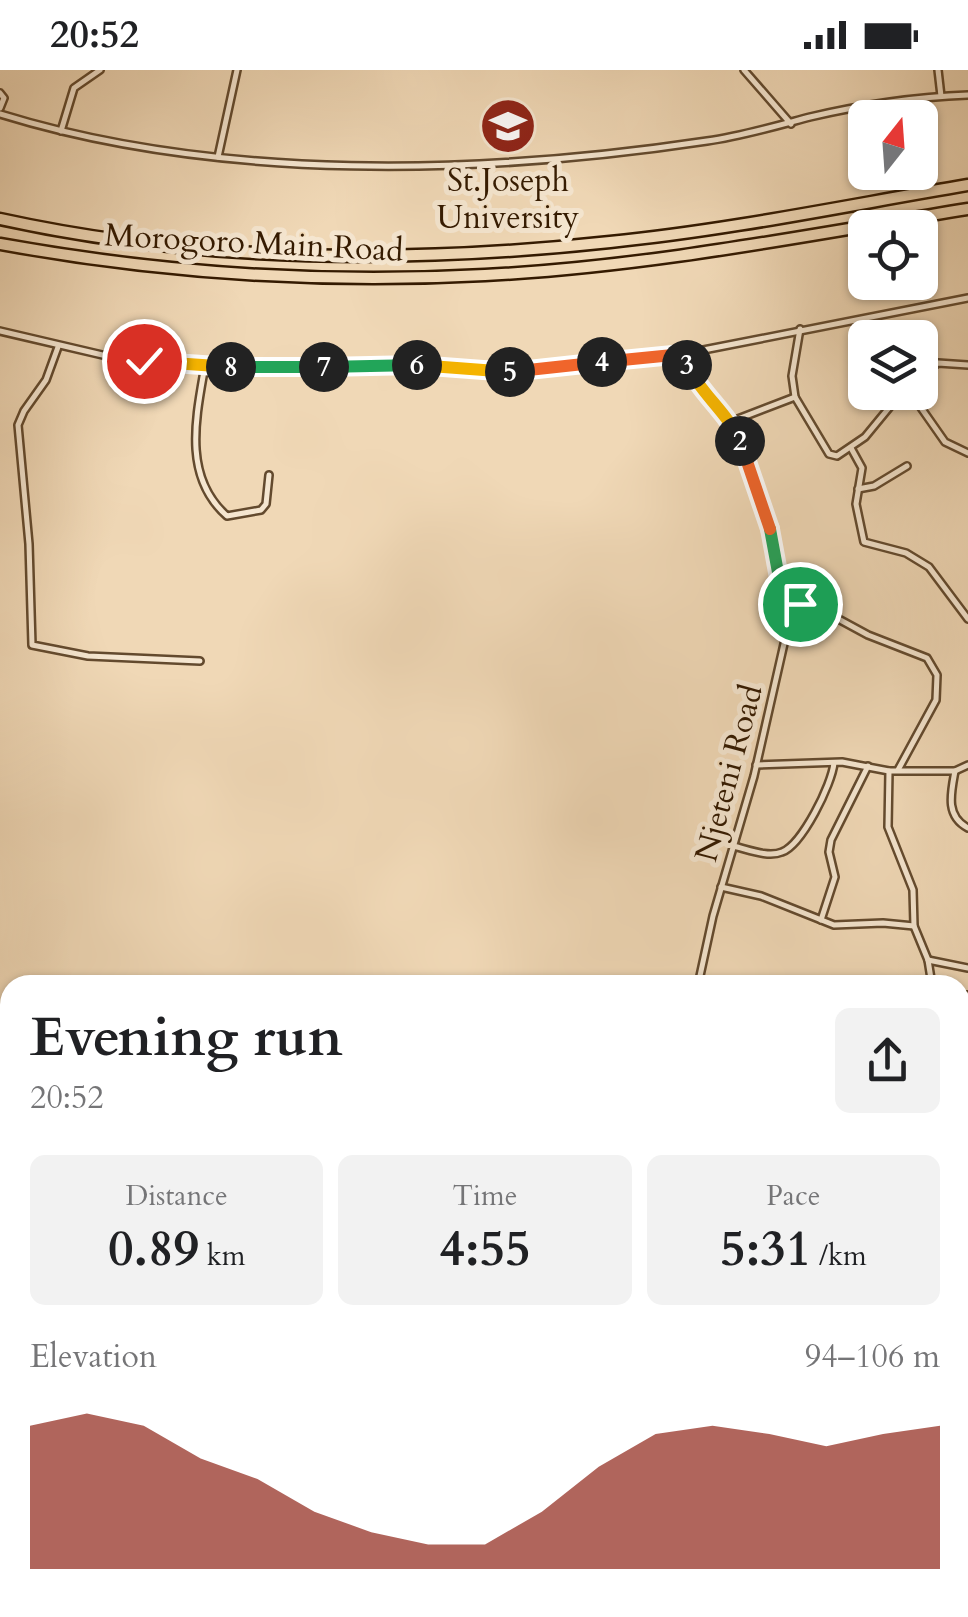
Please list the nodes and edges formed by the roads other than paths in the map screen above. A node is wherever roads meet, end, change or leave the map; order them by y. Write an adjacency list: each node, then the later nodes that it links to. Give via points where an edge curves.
1 (100, 70): 10 (street, via 74,88)
2 (237, 70): 11 (street)
3 (744, 70): 9 (street)
4 (938, 70): 7 (street)
5 (0, 93): 8 (street)
6 (968, 95): 7 (street)
7 (941, 96): 9 (street)
8 (0, 111): 10 (street)
9 (791, 124): 11 (street, via 701,142 512,164)
10 (61, 131): 11 (street)
11 (218, 157)
12 (968, 184): 15 (highway, Morogoro Main Road, via 610,242 431,256 197,250)
13 (968, 209): 14 (highway, Morogoro Main Road)
14 (938, 214)
15 (0, 219)
16 (848, 228): 17 (highway, Morogoro Main Road, via 606,265 353,278 191,270)
17 (0, 244)
18 (968, 298): 19 (street)
19 (800, 329): 22 (street); 26 (street)
20 (0, 331): 21 (street)
21 (58, 346): 22 (street, via 194,366 502,372); 37 (street, via 18,425 30,641 35,648 88,656)
22 (683, 354): 29 (street, Njeteni Road)
23 (938, 363): 24 (street)
24 (968, 365)
25 (204, 372): 33 (street, via 195,458 216,507 227,516 262,510)
26 (795, 396): 29 (street); 30 (street, via 829,454)
27 (886, 410): 30 (street)
28 (923, 410): 31 (street, via 945,442)
29 (730, 422): 35 (street, Njeteni Road, via 764,504)
30 (851, 448): 34 (street, via 862,468)
31 (968, 453)
32 (907, 466): 34 (street)
33 (269, 474)
34 (858, 489): 36 (street, via 864,542 906,553 928,567)
35 (784, 605): 39 (street, Njeteni Road, via 786,635); 42 (street, via 820,608 933,665 936,700)
36 (968, 620)
37 (200, 661)
38 (834, 763): 39 (street); 40 (street); 45 (street, via 830,783 786,850 770,854)
39 (756, 765): 45 (street, Njeteni Road)
40 (868, 766): 43 (street); 47 (street, via 831,840 835,877)
41 (964, 769): 42 (street); 44 (street, via 952,813)
42 (898, 770): 43 (street)
43 (889, 771): 48 (street, via 888,827 913,890)
44 (968, 828)
45 (734, 846): 46 (street, Njeteni Road)
46 (721, 888): 47 (street); 51 (street, Njeteni Road)
47 (821, 920): 48 (street)
48 (914, 926): 49 (street)
49 (928, 960): 50 (street); 52 (street)
50 (968, 968)
51 (700, 975)
52 (931, 975)

